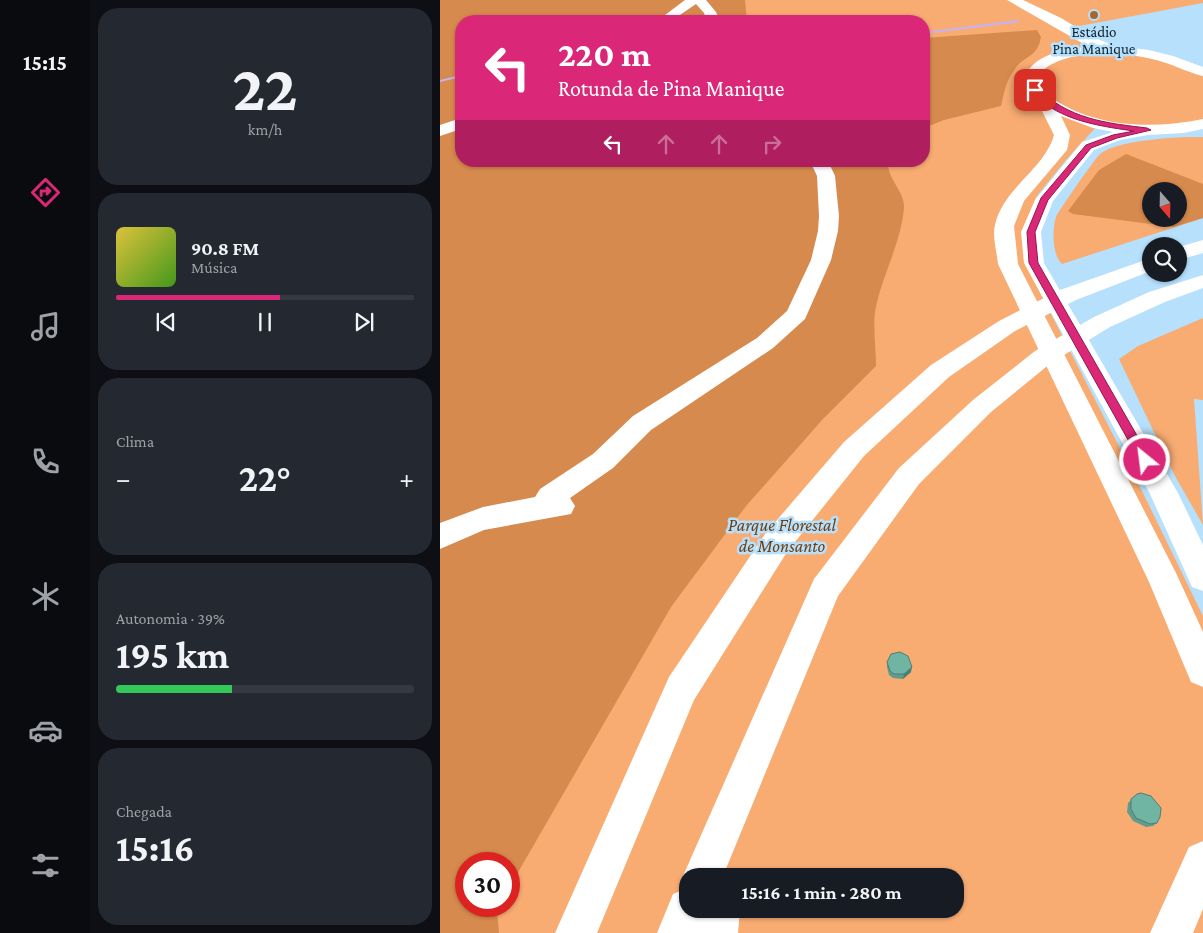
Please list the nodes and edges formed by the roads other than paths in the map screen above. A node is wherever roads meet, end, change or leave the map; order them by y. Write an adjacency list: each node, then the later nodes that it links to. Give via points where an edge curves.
1 (693, 0): 4 (main road)
2 (699, 0): 5 (main road)
3 (1019, 3): 6 (main road); 7 (main road, via 1087,40)
4 (672, 15)
5 (711, 15)
6 (1048, 45): 7 (main road, via 1084,52); 11 (main road, via 1032,76 1032,83 1040,97)
7 (1126, 51): 9 (main road)
8 (1192, 52): 9 (main road)
9 (1144, 54): 10 (main road)
10 (1203, 72)
11 (1049, 104): 15 (main road, via 1092,122); 27 (main road, via 1062,135 1058,150 1015,200 1004,226 1008,264 1165,582)
12 (1203, 124): 14 (main road)
13 (455, 125): 16 (main road)
14 (1186, 128): 15 (main road); 17 (main road)
15 (1147, 130): 26 (main road, via 1088,146 1044,200 1031,232 1034,263 1164,493)
16 (440, 131)
17 (1203, 132)
18 (822, 167): 25 (main road, via 826,176 828,231 821,260 797,314 764,343 642,423 603,461 545,502 556,506 494,516 469,523)
19 (1203, 246): 20 (main road)
20 (1187, 251)
21 (1142, 267): 34 (main road, via 1068,295 1007,326 940,371 854,449 776,543 681,688)
22 (1203, 281): 24 (main road)
23 (1203, 288): 24 (main road)
24 (1175, 291): 28 (main road, via 1102,322 1043,357 982,406 909,476 825,589)
25 (440, 537)
26 (1203, 578)
27 (1203, 671)
28 (725, 825): 30 (main road); 31 (main road)
29 (1203, 861): 37 (main road)
30 (706, 868)
31 (722, 868)
32 (684, 918): 35 (main road)
33 (718, 918): 36 (main road)
34 (576, 933)
35 (678, 933)
36 (717, 933)
37 (1171, 933)

